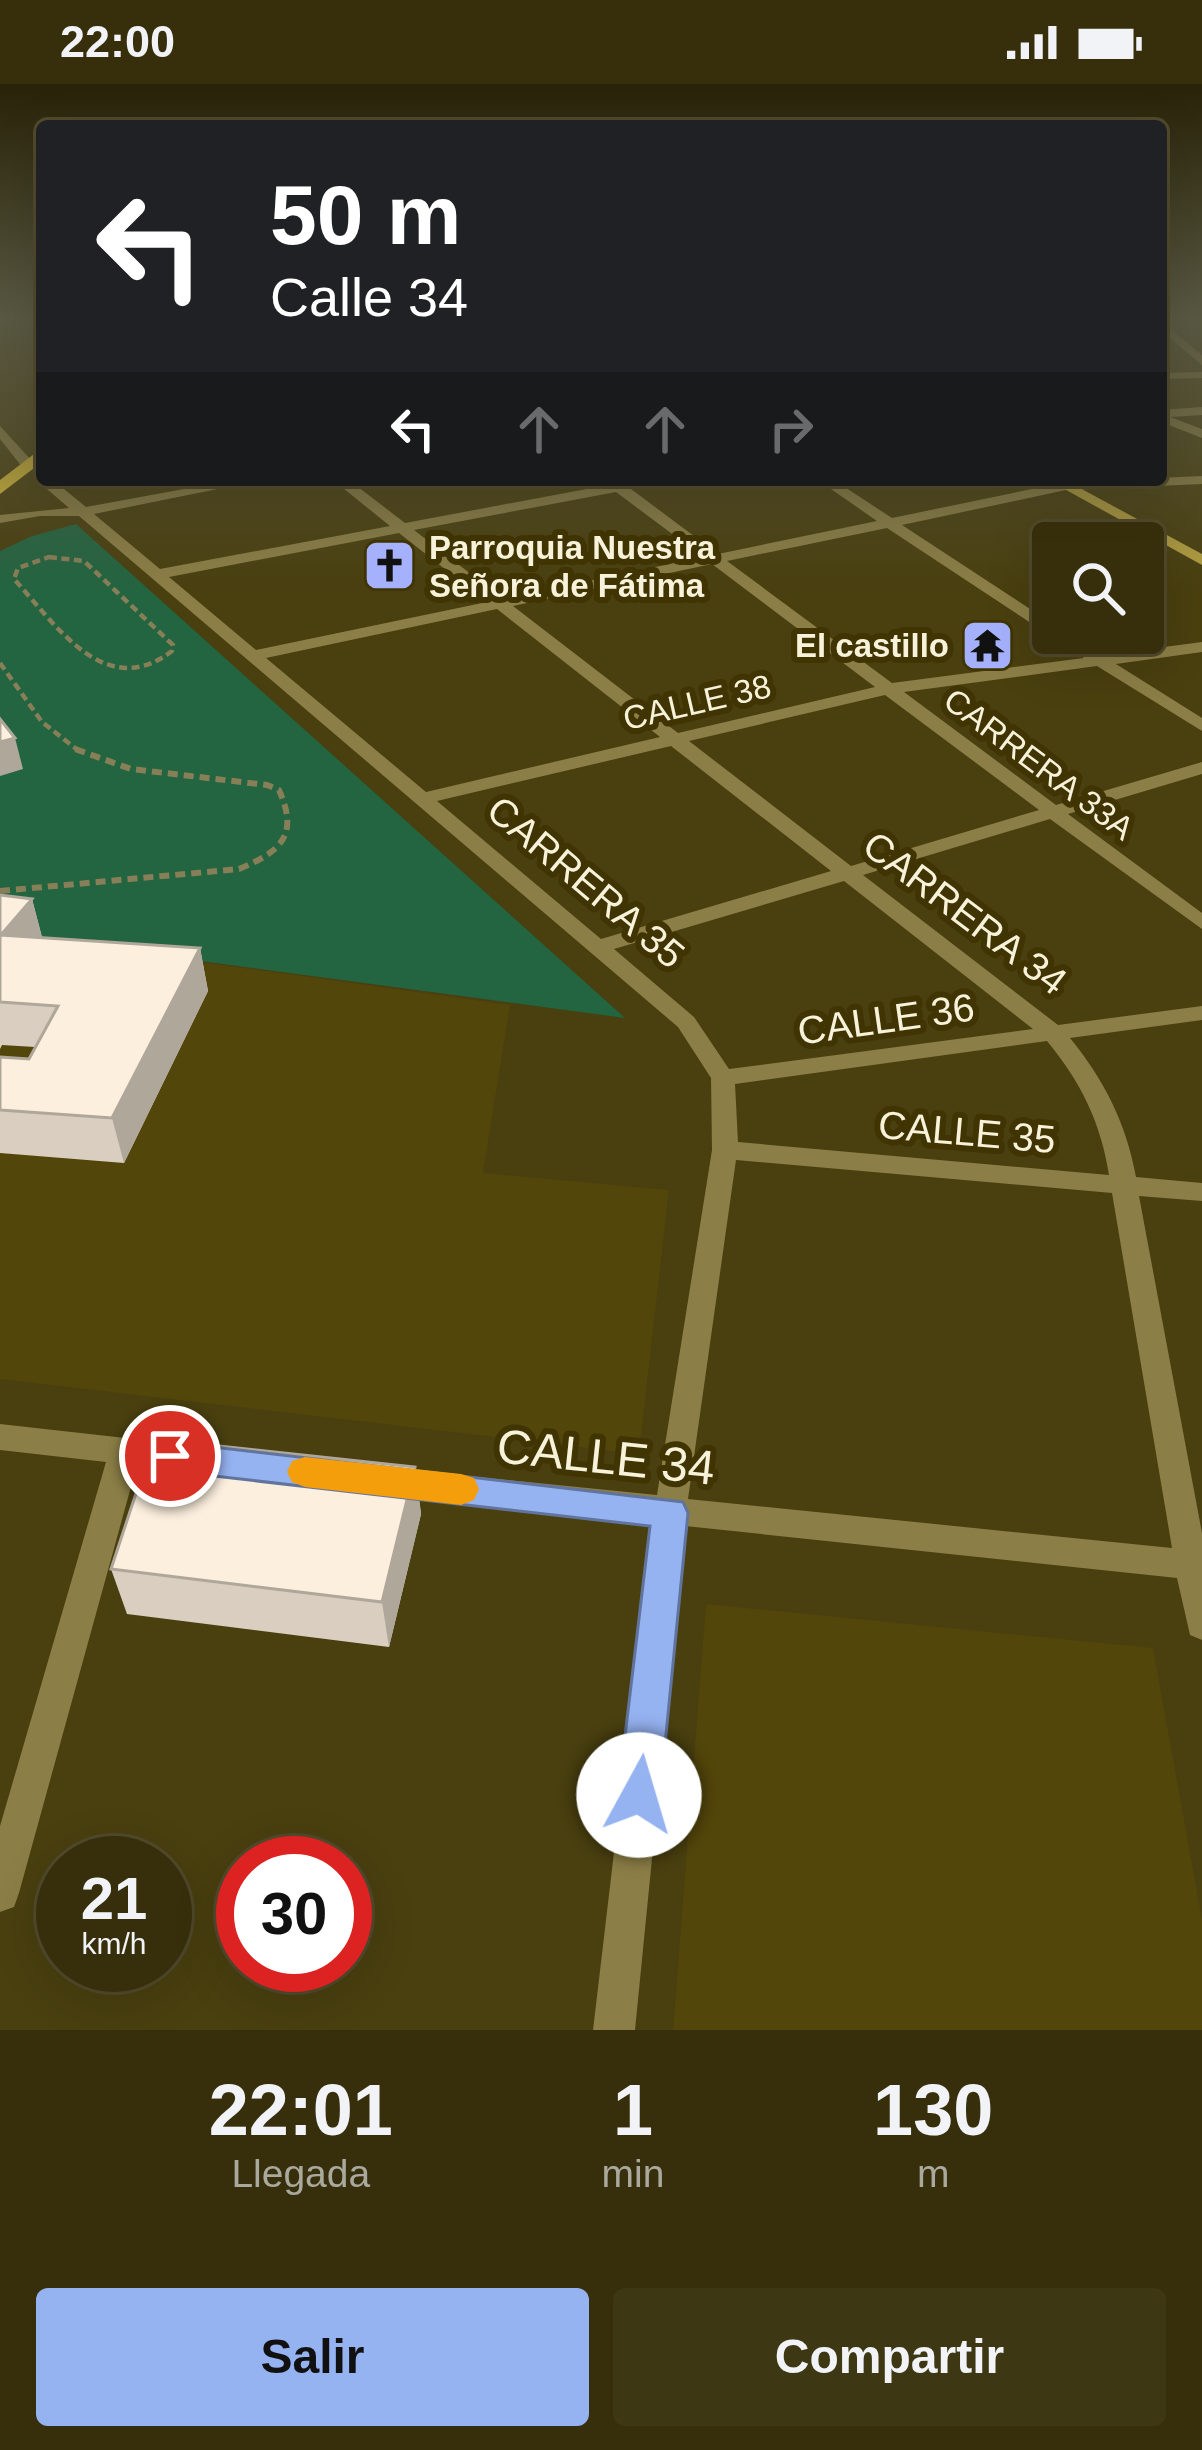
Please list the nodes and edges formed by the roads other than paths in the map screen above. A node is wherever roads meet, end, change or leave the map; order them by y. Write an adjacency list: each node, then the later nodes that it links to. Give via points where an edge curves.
1 (1167, 419): 3 (street)
2 (0, 430): 4 (street, CARRERA 35)
3 (1202, 434)
4 (7, 445): 5 (street, CARRERA 35)
5 (36, 468)
6 (36, 475): 18 (main road)
7 (1202, 480): 8 (street)
8 (1167, 482)
9 (56, 486): 19 (street, CARRERA 35)
10 (192, 486): 19 (street)
11 (347, 486): 22 (street, CARRERA 34)
12 (604, 486): 22 (street)
13 (617, 486): 24 (street, CARRERA 33A)
14 (834, 486): 21 (street)
15 (1058, 486): 21 (street)
16 (1077, 486): 25 (main road)
17 (1078, 486): 23 (main road)
18 (0, 489)
19 (84, 512): 20 (street); 26 (street, CARRERA 35)
20 (0, 519)
21 (888, 522): 24 (street); 28 (street)
22 (399, 529): 26 (street); 27 (street, CARRERA 34)
23 (1202, 544)
24 (714, 559): 27 (street); 33 (street, CARRERA 33A)
25 (1202, 560)
26 (159, 574): 31 (street, CARRERA 35)
27 (496, 604): 31 (street); 35 (street, CARRERA 34)
28 (1032, 617)
29 (1202, 647): 32 (street, CALLE 38)
30 (1088, 654): 32 (street)
31 (250, 656): 37 (street, CARRERA 35)
32 (1096, 659): 33 (street, CALLE 38); 34 (street)
33 (887, 689): 35 (street, CALLE 38); 38 (street, CARRERA 33A)
34 (1202, 725)
35 (672, 738): 37 (street, CALLE 38); 39 (street, CARRERA 34)
36 (1202, 768): 38 (street)
37 (423, 799): 41 (street, CARRERA 35)
38 (1051, 810): 39 (street); 40 (street, CARRERA 33A)
39 (841, 872): 41 (street); 43 (street, CARRERA 34)
40 (1202, 922)
41 (598, 947): 44 (street, CARRERA 35, via 686,1022)
42 (1202, 1012): 43 (street, CALLE 36)
43 (1052, 1032): 44 (street, CALLE 36); 46 (street, CARRERA 34, via 1106,1111)
44 (723, 1078): 45 (street)
45 (725, 1150): 46 (street, CALLE 35); 52 (street)
46 (1126, 1184): 47 (street, CALLE 35); 53 (street, CARRERA 34)
47 (1202, 1192)
48 (0, 1437): 49 (street)
49 (124, 1451): 50 (street); 55 (street)
50 (220, 1462)
51 (362, 1478): 52 (street, CALLE 34)
52 (670, 1513): 53 (street, CALLE 34); 56 (street)
53 (1197, 1565): 54 (street, CARRERA 34)
54 (1202, 1624)
55 (0, 1893)
56 (614, 2030)

